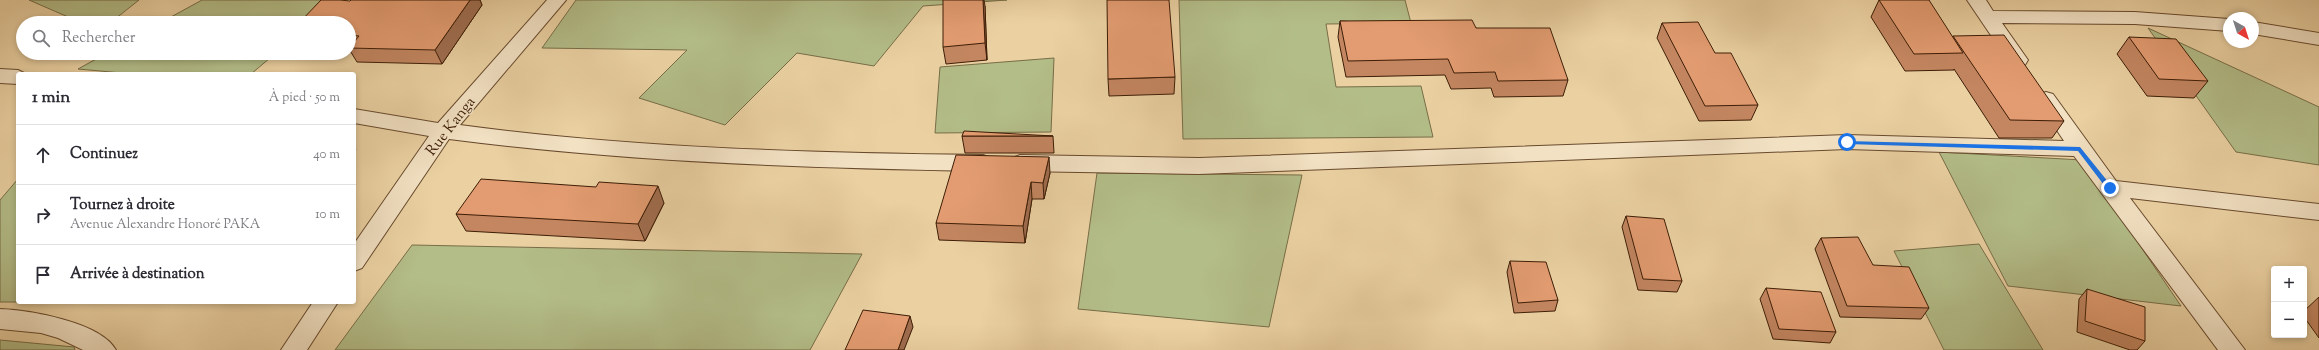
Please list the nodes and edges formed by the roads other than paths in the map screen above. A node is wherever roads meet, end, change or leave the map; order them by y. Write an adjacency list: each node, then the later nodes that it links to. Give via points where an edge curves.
1 (557, 0): 9 (street, Rue Kanga)
2 (1982, 9): 3 (street); 10 (street)
3 (2223, 25)
4 (2259, 29): 5 (street)
5 (2319, 38)
6 (0, 76): 7 (street)
7 (16, 77)
8 (356, 116): 9 (street)
9 (443, 131): 10 (street, via 558,144 788,160 1199,166 1847,142); 13 (street, Rue Kanga)
10 (2080, 149): 11 (street)
11 (2110, 188): 12 (street); 18 (street)
12 (2319, 212)
13 (356, 259)
14 (325, 304): 17 (street)
15 (0, 319): 16 (street, via 24,319 51,324)
16 (103, 350)
17 (294, 350)
18 (2232, 350)

